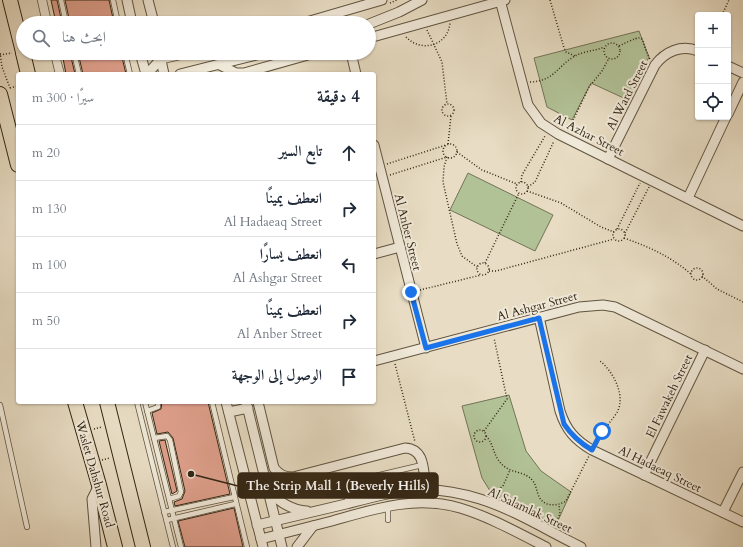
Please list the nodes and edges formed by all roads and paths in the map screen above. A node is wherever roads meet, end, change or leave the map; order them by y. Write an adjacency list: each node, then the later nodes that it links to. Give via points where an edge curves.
1 (10, 0): 25 (main road)
2 (40, 0): 15 (lane)
3 (44, 0): 16 (lane)
4 (61, 0): 17 (lane)
5 (113, 0): 18 (lane)
6 (127, 0): 19 (street)
7 (382, 0): 21 (street)
8 (422, 0): 22 (street)
9 (502, 0): 14 (street); 62 (street, Al Azhar Street)
10 (550, 0): 33 (path, via 564,48 566,52)
11 (728, 0): 13 (path)
12 (149, 1): 20 (street)
13 (723, 12)
14 (450, 15): 23 (street); 27 (path, via 448,32)
15 (44, 16)
16 (47, 16)
17 (64, 16)
18 (116, 16)
19 (130, 16)
20 (152, 16)
21 (327, 16)
22 (376, 21)
23 (423, 22): 24 (street); 27 (path)
24 (401, 28): 26 (street); 27 (path, via 406,38 415,44)
25 (16, 31)
26 (376, 36)
27 (435, 44): 66 (path, via 444,71)
28 (619, 46): 29 (path, via 611,42); 34 (path, via 620,52 617,57); 47 (path, via 636,37 641,38)
29 (604, 48): 33 (path); 34 (path, via 604,54)
30 (695, 50): 47 (street, Al Ward Street, via 677,49 660,58)
31 (16, 53): 32 (path)
32 (0, 55)
33 (575, 56): 62 (path, via 551,76 542,80)
34 (609, 58): 71 (path)
35 (23, 60): 49 (main road)
36 (55, 60): 50 (lane)
37 (58, 60): 51 (lane)
38 (76, 60): 52 (lane)
39 (127, 60): 53 (lane)
40 (142, 60): 54 (street)
41 (157, 60): 55 (street)
42 (161, 60): 56 (street)
43 (238, 60): 46 (street)
44 (290, 60): 59 (street)
45 (353, 60): 60 (street)
46 (220, 65): 57 (street); 58 (street)
47 (655, 65): 77 (street, Al Ward Street)
48 (731, 67): 61 (street)
49 (27, 72)
50 (58, 72)
51 (61, 72)
52 (79, 72)
53 (130, 72)
54 (145, 72)
55 (148, 72)
56 (164, 72)
57 (189, 72)
58 (234, 72)
59 (248, 72)
60 (356, 72)
61 (743, 73)
62 (522, 82): 70 (street, Al Azhar Street, via 528,105)
63 (743, 82): 67 (street)
64 (16, 87): 65 (path)
65 (5, 91): 75 (main road)
66 (447, 104): 68 (path, via 454,107 455,112); 68 (path, via 442,112)
67 (731, 108)
68 (451, 116): 72 (path)
69 (725, 120): 87 (street)
70 (549, 129): 71 (street, Al Azhar Street); 82 (path, via 522,175)
71 (561, 136): 77 (street, Al Azhar Street); 84 (path, via 536,179)
72 (447, 144): 74 (path, via 455,146); 76 (path, via 443,153); 78 (path)
73 (376, 152): 78 (street, Al Anber Street)
74 (457, 152): 76 (path, via 453,158); 83 (path, via 482,170)
75 (16, 154)
76 (447, 157): 80 (path); 97 (path, via 443,182 457,244 462,256)
77 (608, 159): 79 (street, Al Azhar Street)
78 (380, 166): 80 (street, Al Anber Street)
79 (643, 176): 81 (street, Al Azhar Street); 89 (path)
80 (382, 178): 94 (street, Al Anber Street)
81 (652, 181): 87 (street, Al Azhar Street); 91 (path)
82 (521, 182): 83 (path); 84 (path)
83 (517, 184): 86 (path, via 515,187)
84 (528, 187): 85 (path)
85 (527, 191): 86 (path, via 524,194); 90 (path, via 561,204)
86 (519, 193): 96 (path)
87 (688, 198): 88 (street, Al Azhar Street)
88 (743, 226)
89 (617, 229): 90 (path); 91 (path)
90 (614, 232): 93 (path)
91 (625, 233): 92 (path)
92 (624, 238): 93 (path, via 621,241); 99 (path, via 655,249)
93 (614, 239): 98 (path)
94 (400, 247): 95 (street); 102 (street, Al Anber Street)
95 (376, 253)
96 (485, 263): 97 (path, via 480,263); 98 (path)
97 (477, 267): 100 (path)
98 (489, 271): 100 (path)
99 (691, 274): 101 (path, via 696,280); 101 (path, via 697,269 701,271)
100 (480, 275): 102 (path)
101 (702, 276): 103 (path, via 722,292)
102 (411, 292): 106 (street, Al Anber Street)
103 (743, 302)
104 (539, 318): 105 (street, Al Ashgar Street); 107 (street, Al Ashgar Street, via 591,305 615,307); 131 (street, Al Hadaeaq Street, via 564,424 581,444)
105 (492, 330): 106 (street, Al Ashgar Street); 126 (path, via 507,399)
106 (426, 348): 108 (street, Al Ashgar Street)
107 (705, 350): 111 (street, Al Ashgar Street); 138 (street, El Fawakeh Street)
108 (393, 356): 109 (street, Al Ashgar Street); 132 (path)
109 (376, 361)
110 (600, 361): 131 (path, via 614,375 620,400 616,415 602,431)
111 (743, 369)
112 (76, 404): 140 (main road, Waslet Dahshur Road)
113 (107, 404): 168 (main road)
114 (137, 404): 153 (lane)
115 (145, 404): 122 (lane)
116 (158, 404): 122 (lane, via 156,409)
117 (212, 404): 144 (lane)
118 (227, 404): 123 (street)
119 (258, 404): 129 (street)
120 (0, 405): 162 (lane)
121 (247, 405): 123 (street); 130 (street)
122 (147, 411): 128 (lane)
123 (229, 412): 161 (street)
124 (105, 426): 125 (path)
125 (90, 430)
126 (484, 431): 127 (path); 127 (path, via 477,431 475,438 482,442)
127 (486, 436): 136 (path, via 498,461)
128 (154, 438): 145 (lane); 145 (lane, via 167,436 170,440 181,492 180,496)
129 (268, 447): 130 (street); 132 (street, via 274,468 286,477 404,448)
130 (259, 449): 142 (street)
131 (592, 450): 138 (street, Al Hadaeaq Street); 150 (path, via 566,501)
132 (418, 452): 135 (street)
133 (113, 457): 134 (path)
134 (100, 460)
135 (422, 465): 139 (lane); 141 (street)
136 (510, 470): 146 (path, via 503,486); 150 (path, via 533,480 543,502)
137 (743, 472): 154 (street)
138 (644, 475): 154 (street, Al Hadaeaq Street)
139 (344, 483): 143 (lane); 147 (lane)
140 (100, 485): 166 (street, via 92,499); 167 (main road, Waslet Dahshur Road)
141 (426, 489): 146 (street, Al Salamlak Street); 147 (street, Al Salamlak Street, via 395,491)
142 (268, 491): 152 (street, via 292,508); 157 (street)
143 (299, 494)
144 (234, 497): 148 (lane); 151 (lane)
145 (169, 499): 151 (lane)
146 (480, 499): 163 (street, Al Salamlak Street)
147 (348, 503): 152 (street, Al Salamlak Street)
148 (235, 504): 155 (lane); 171 (lane)
149 (388, 505): 158 (lane); 160 (street); 174 (street, via 436,503 459,508 502,525)
150 (559, 505): 163 (path, via 560,514)
151 (172, 510): 153 (lane); 155 (lane)
152 (315, 511): 157 (street, Al Salamlak Street); 160 (street)
153 (164, 512): 156 (lane)
154 (723, 512): 159 (street, Al Hadaeaq Street)
155 (174, 518): 156 (lane); 170 (lane)
156 (166, 520): 169 (lane)
157 (276, 520): 161 (street, Al Salamlak Street); 164 (street)
158 (388, 520)
159 (743, 522)
160 (319, 524): 164 (street); 173 (street)
161 (257, 525): 165 (street)
162 (27, 527)
163 (551, 532): 175 (street, Al Salamlak Street)
164 (279, 534): 165 (street); 172 (street)
165 (262, 543)
166 (96, 547)
167 (115, 547)
168 (143, 547)
169 (173, 547)
170 (181, 547)
171 (247, 547)
172 (282, 547)
173 (297, 547)
174 (546, 547)
175 (581, 547)

